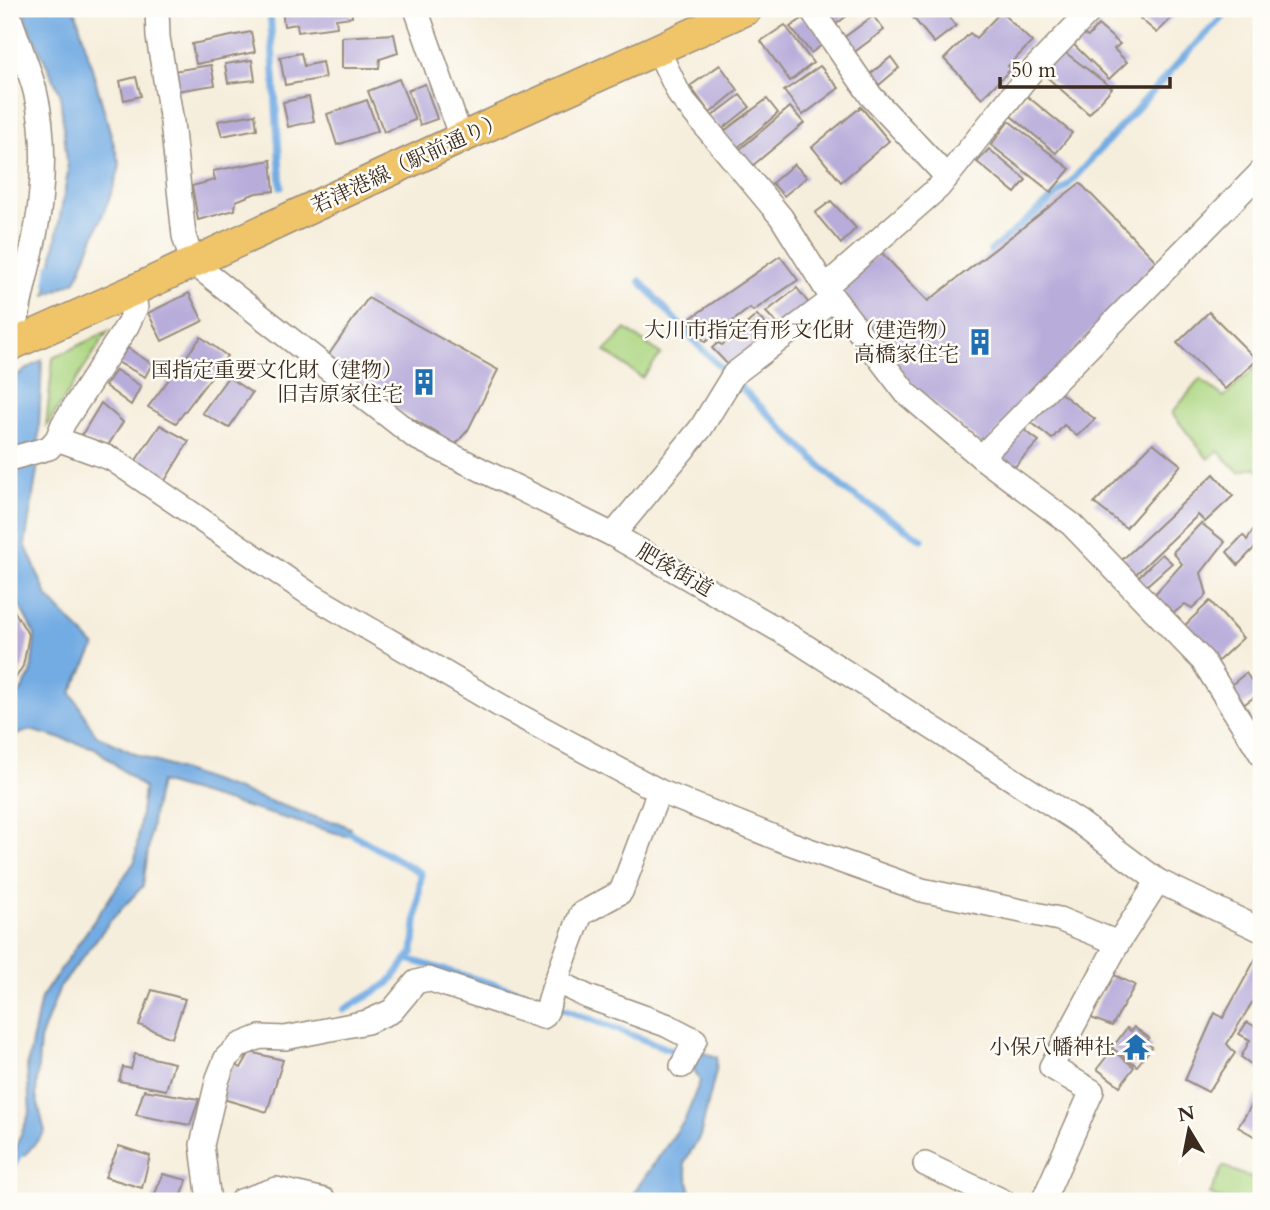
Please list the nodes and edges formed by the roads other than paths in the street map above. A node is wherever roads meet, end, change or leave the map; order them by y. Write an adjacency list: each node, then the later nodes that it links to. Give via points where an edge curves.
1 (157, 9): 11 (street, via 184,236)
2 (416, 9): 8 (street)
3 (747, 9): 7 (main road, 若津港線（駅前通り）)
4 (811, 9): 10 (street, via 872,96)
5 (1092, 9): 10 (street, via 1030,73)
6 (9, 15): 14 (street, via 35,90 42,129 40,203 18,308)
7 (657, 48): 8 (main road, 若津港線（駅前通り）); 13 (street, via 680,96 780,217)
8 (461, 138): 11 (main road, 若津港線（駅前通り）)
9 (1261, 172): 16 (street)
10 (947, 177): 13 (street)
11 (192, 262): 12 (main road, 若津港線（駅前通り）); 18 (street, 肥後街道, via 415,438)
12 (132, 291): 14 (main road, 若津港線（駅前通り）); 15 (street, via 136,307 127,326)
13 (829, 293): 16 (street, via 906,393); 18 (street, via 732,378 701,428)
14 (18, 342)
15 (53, 443): 17 (street); 20 (street, via 112,459 308,593 501,706)
16 (981, 457): 19 (street, via 1072,524 1203,661)
17 (9, 459)
18 (613, 535): 21 (street, 肥後街道, via 791,636 1079,822)
19 (1261, 754)
20 (659, 791): 23 (street, via 922,890 1059,919); 24 (street, via 621,892 581,914)
21 (1158, 881): 22 (street, 肥後街道); 23 (street)
22 (1261, 930)
23 (1118, 943): 32 (street, via 1051,1067 1092,1091)
24 (554, 985): 25 (street, via 695,1040); 27 (street, via 543,1017 428,979 416,982 392,1011 367,1022 285,1038 260,1037 240,1045 226,1058 218,1078 202,1145)
25 (685, 1059)
26 (925, 1164): 31 (street)
27 (209, 1196): 29 (street)
28 (324, 1200): 30 (street, via 275,1189)
29 (232, 1201)
30 (241, 1201)
31 (1003, 1201)
32 (1044, 1201)

